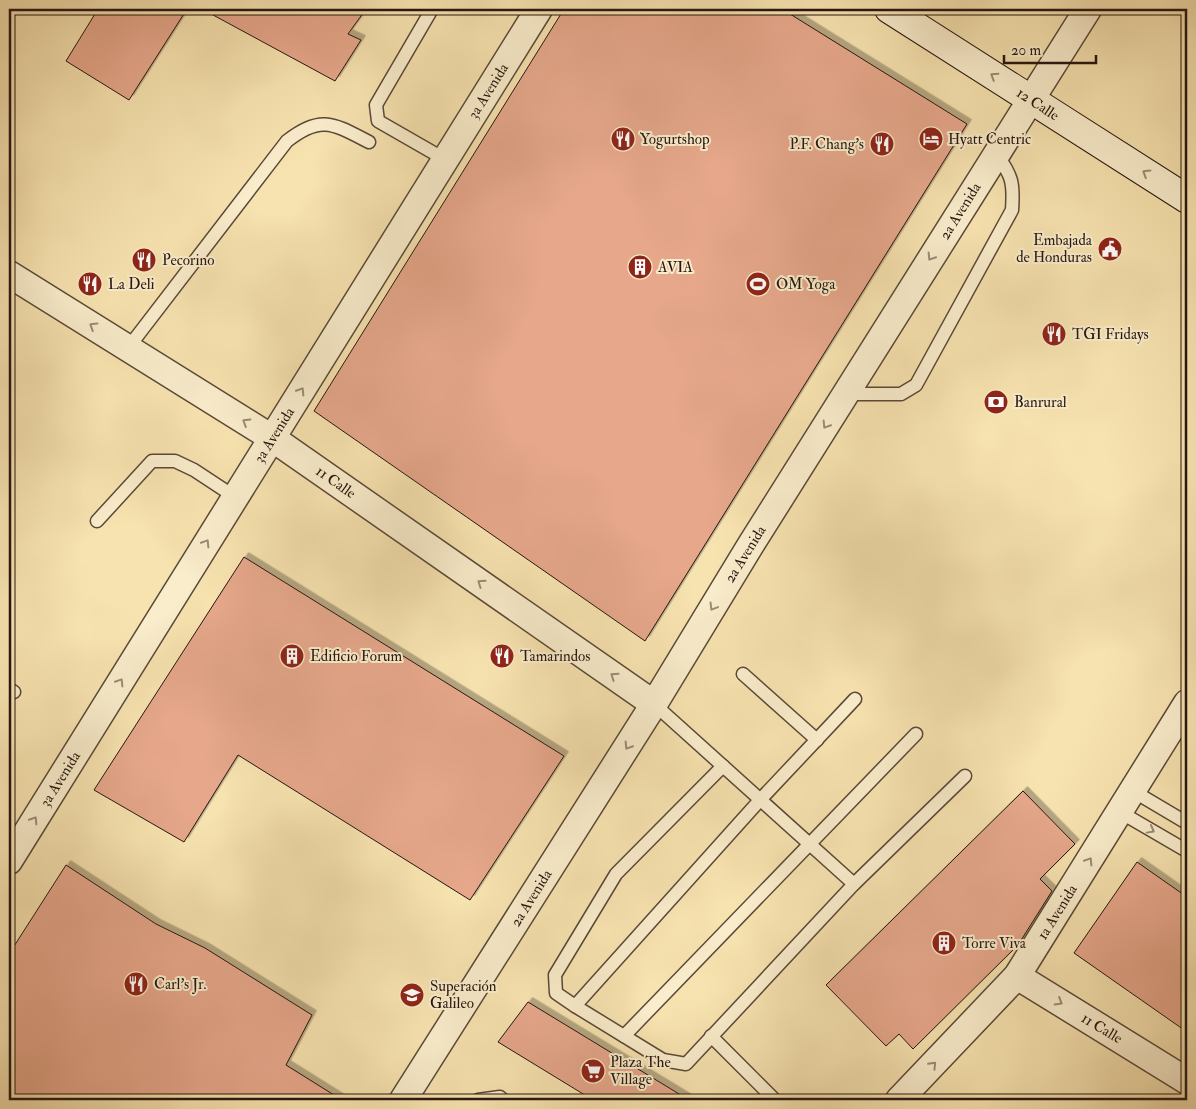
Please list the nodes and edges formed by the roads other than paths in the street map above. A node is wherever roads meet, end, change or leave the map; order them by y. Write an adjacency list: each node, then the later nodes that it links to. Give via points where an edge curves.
1 (432, 9): 8 (lane, via 376,105 378,120)
2 (539, 9): 8 (street, 3a Avenida)
3 (889, 9): 5 (main road, 12 Calle, one-way to 3)
4 (1088, 9): 5 (street, 2a Avenida)
5 (1030, 99): 7 (street, 2a Avenida); 9 (main road, 12 Calle, one-way to 5)
6 (369, 142): 11 (lane, via 341,127 324,123 304,127 287,141)
7 (996, 153): 12 (street, 2a Avenida, one-way to 12); 12 (lane, via 1014,186 1012,210 916,385 901,394)
8 (446, 160): 13 (street, 3a Avenida, one-way to 8)
9 (1187, 199)
10 (9, 274): 11 (street, 11 Calle, one-way to 10)
11 (128, 348): 13 (street, 11 Calle, one-way to 11)
12 (845, 394): 19 (street, 2a Avenida, one-way to 19)
13 (272, 438): 14 (street, 3a Avenida); 19 (street, 11 Calle, one-way to 13)
14 (235, 497): 15 (lane, via 176,462 152,461); 29 (street, 3a Avenida, one-way to 14)
15 (97, 522)
16 (744, 674): 21 (lane)
17 (855, 699): 21 (lane)
18 (1187, 703): 25 (street, 1a Avenida)
19 (654, 704): 22 (lane); 36 (street, 2a Avenida, one-way to 36)
20 (916, 734): 27 (lane)
21 (817, 740): 24 (lane)
22 (724, 766): 24 (lane); 32 (lane, via 616,874 554,975 556,992)
23 (964, 776): 30 (lane)
24 (760, 800): 27 (lane); 32 (lane)
25 (1126, 802): 26 (lane); 28 (lane, one-way to 28); 31 (street, 1a Avenida, one-way to 25)
26 (1187, 823)
27 (808, 843): 30 (lane); 33 (lane)
28 (1186, 847)
29 (9, 861)
30 (854, 884): 34 (lane)
31 (1017, 976): 35 (street, 11 Calle, one-way to 35); 40 (street, 1a Avenida, one-way to 31)
32 (575, 1006): 33 (lane)
33 (624, 1036): 34 (lane, via 664,1060 686,1064)
34 (711, 1036): 39 (lane)
35 (1187, 1080)
36 (402, 1100)
37 (478, 1100): 38 (lane, via 500,1097)
38 (504, 1100)
39 (775, 1100)
40 (900, 1100)

